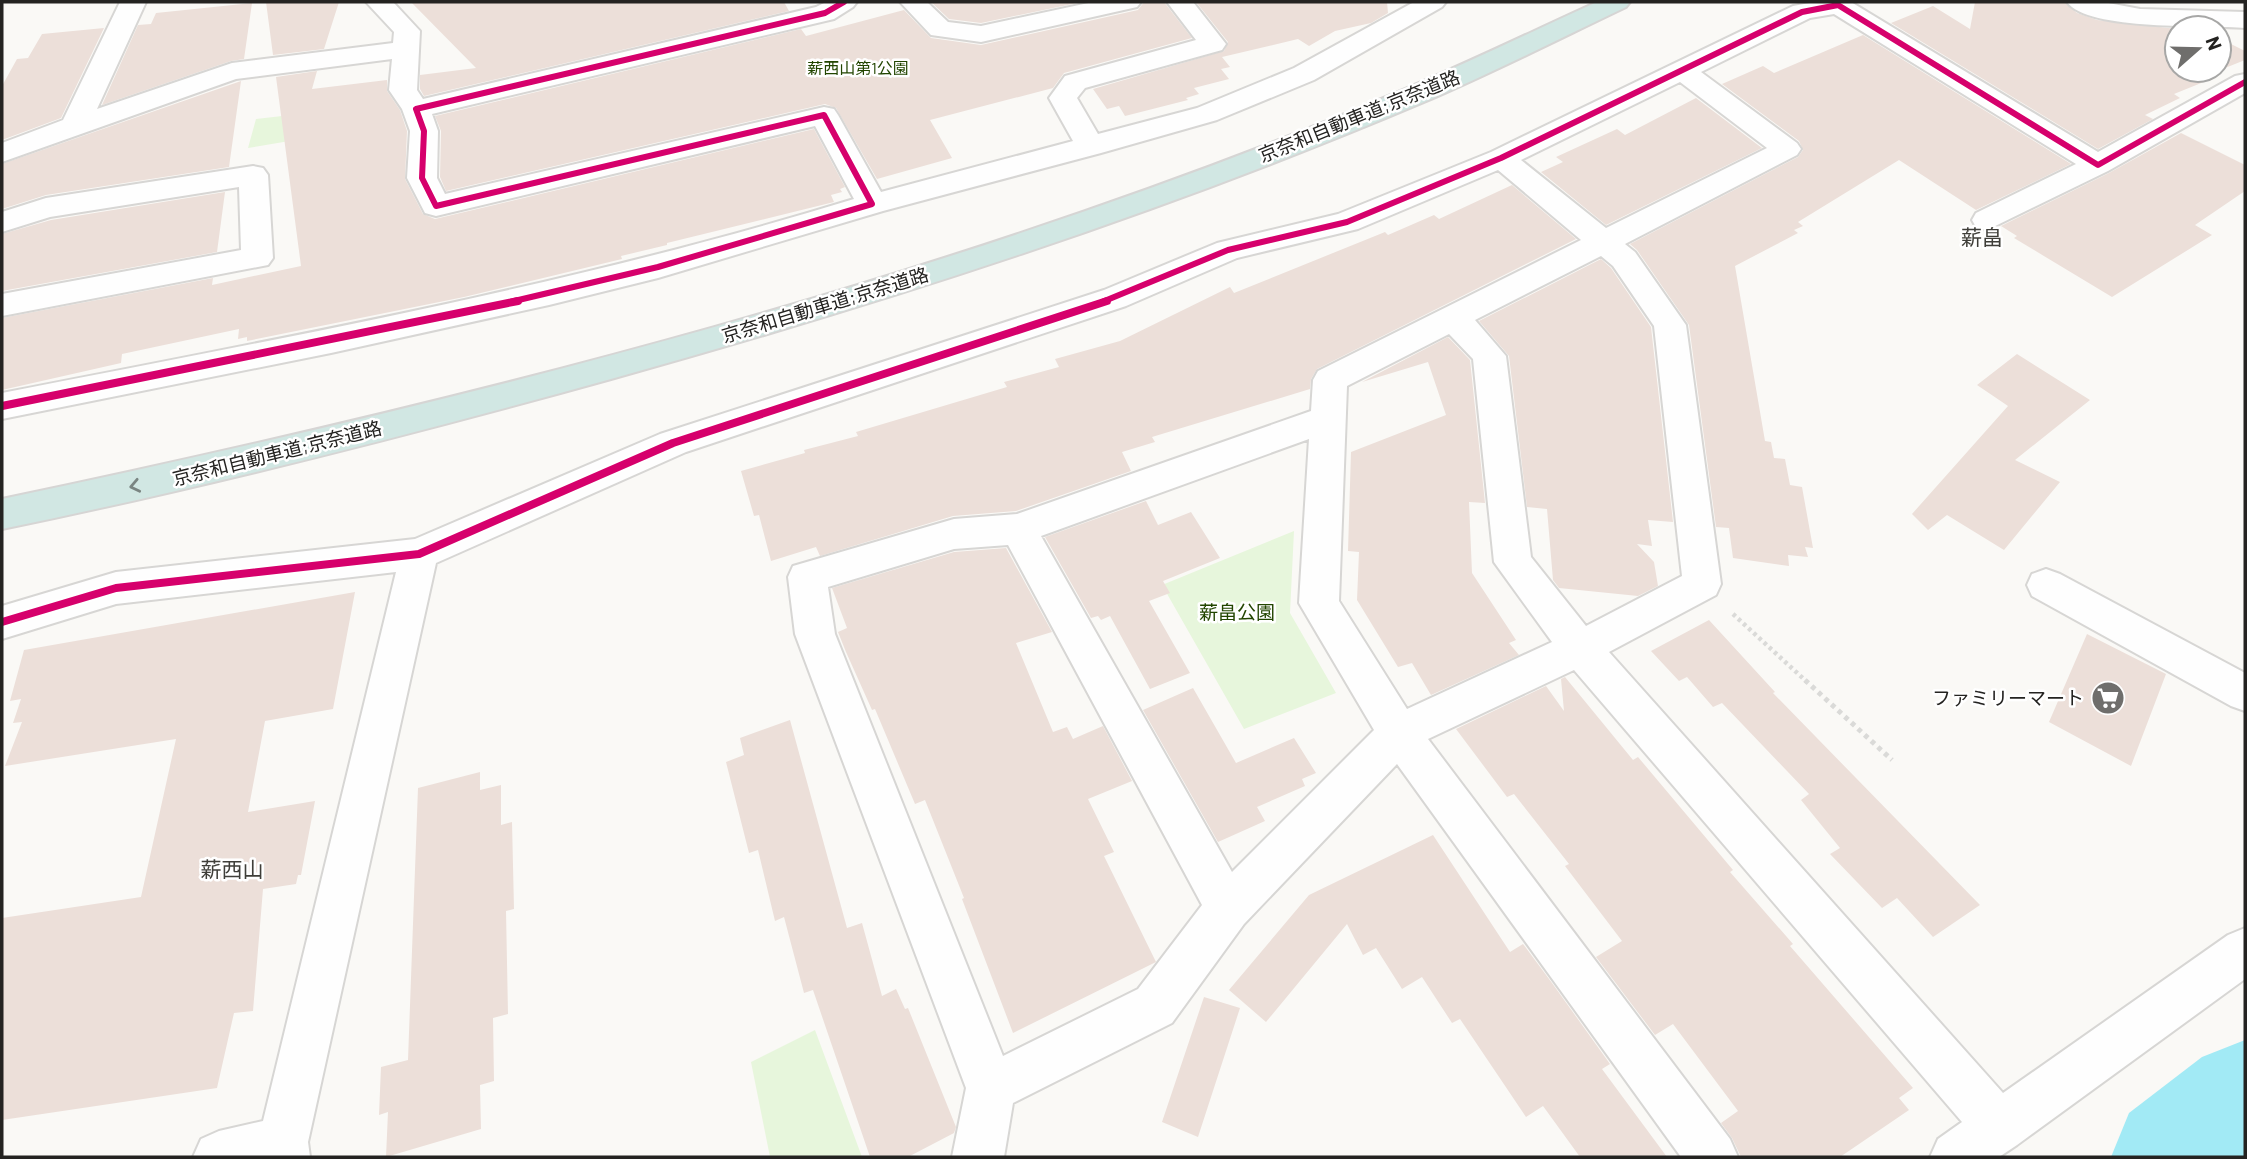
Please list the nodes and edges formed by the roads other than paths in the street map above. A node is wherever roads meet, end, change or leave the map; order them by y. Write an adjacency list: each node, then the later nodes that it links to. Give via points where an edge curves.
1 (133, 2): 16 (street)
2 (379, 2): 12 (street, via 407,31)
3 (844, 2): 15 (street, via 825,13)
4 (913, 2): 5 (street, via 940,29 981,34)
5 (1128, 2)
6 (1180, 2): 17 (street, via 1213,44 1075,82 1063,98)
7 (1583, 2): 29 (highway, 京奈和自動車道;京奈道路, via 1282,132 977,241 715,320 498,377 199,451)
8 (1617, 2): 30 (highway, 京奈和自動車道;京奈道路, one-way to 30, via 1419,94 1295,144 987,255 722,337 503,398 197,473)
9 (2080, 2): 11 (street, via 2102,13)
10 (1416, 5): 17 (street, via 1304,75 1207,114)
11 (2245, 20)
12 (406, 50): 15 (street, via 404,90); 16 (street, via 232,71)
13 (1681, 70): 19 (street); 20 (street, via 1802,12 1838,5); 24 (street, via 1787,149)
14 (2245, 82): 20 (street)
15 (416, 109): 21 (street, via 424,131 422,178 436,206 824,115)
16 (75, 125): 18 (street)
17 (1091, 147): 21 (street)
18 (2, 153)
19 (1501, 158): 24 (street); 32 (street, via 1347,222 1227,250 1115,298 673,443)
20 (2098, 165): 22 (street)
21 (872, 204): 27 (street, via 527,300)
22 (1987, 220)
23 (2, 222): 25 (street, via 46,208 253,175 257,258)
24 (1605, 243): 26 (street); 35 (street, via 1625,259 1670,325 1702,584)
25 (2, 305)
26 (1454, 318): 28 (street, via 1330,380); 35 (street, via 1489,356 1513,562)
27 (2, 406)
28 (1328, 419): 31 (street); 37 (street, via 1319,603)
29 (2, 492)
30 (2, 514)
31 (1018, 529): 38 (street); 40 (street, via 954,534 807,577 815,634)
32 (419, 554): 34 (street, via 116,588); 42 (street)
33 (2046, 585): 36 (street)
34 (2, 622)
35 (1580, 648): 37 (street); 41 (street)
36 (2245, 693)
37 (1399, 733): 38 (street); 45 (street)
38 (1228, 908): 40 (street, via 1155,1006)
39 (2245, 951): 41 (street)
40 (991, 1088): 44 (street)
41 (1999, 1127): 46 (street)
42 (283, 1150): 43 (street)
43 (219, 1157)
44 (978, 1157)
45 (1712, 1157)
46 (1956, 1157)

